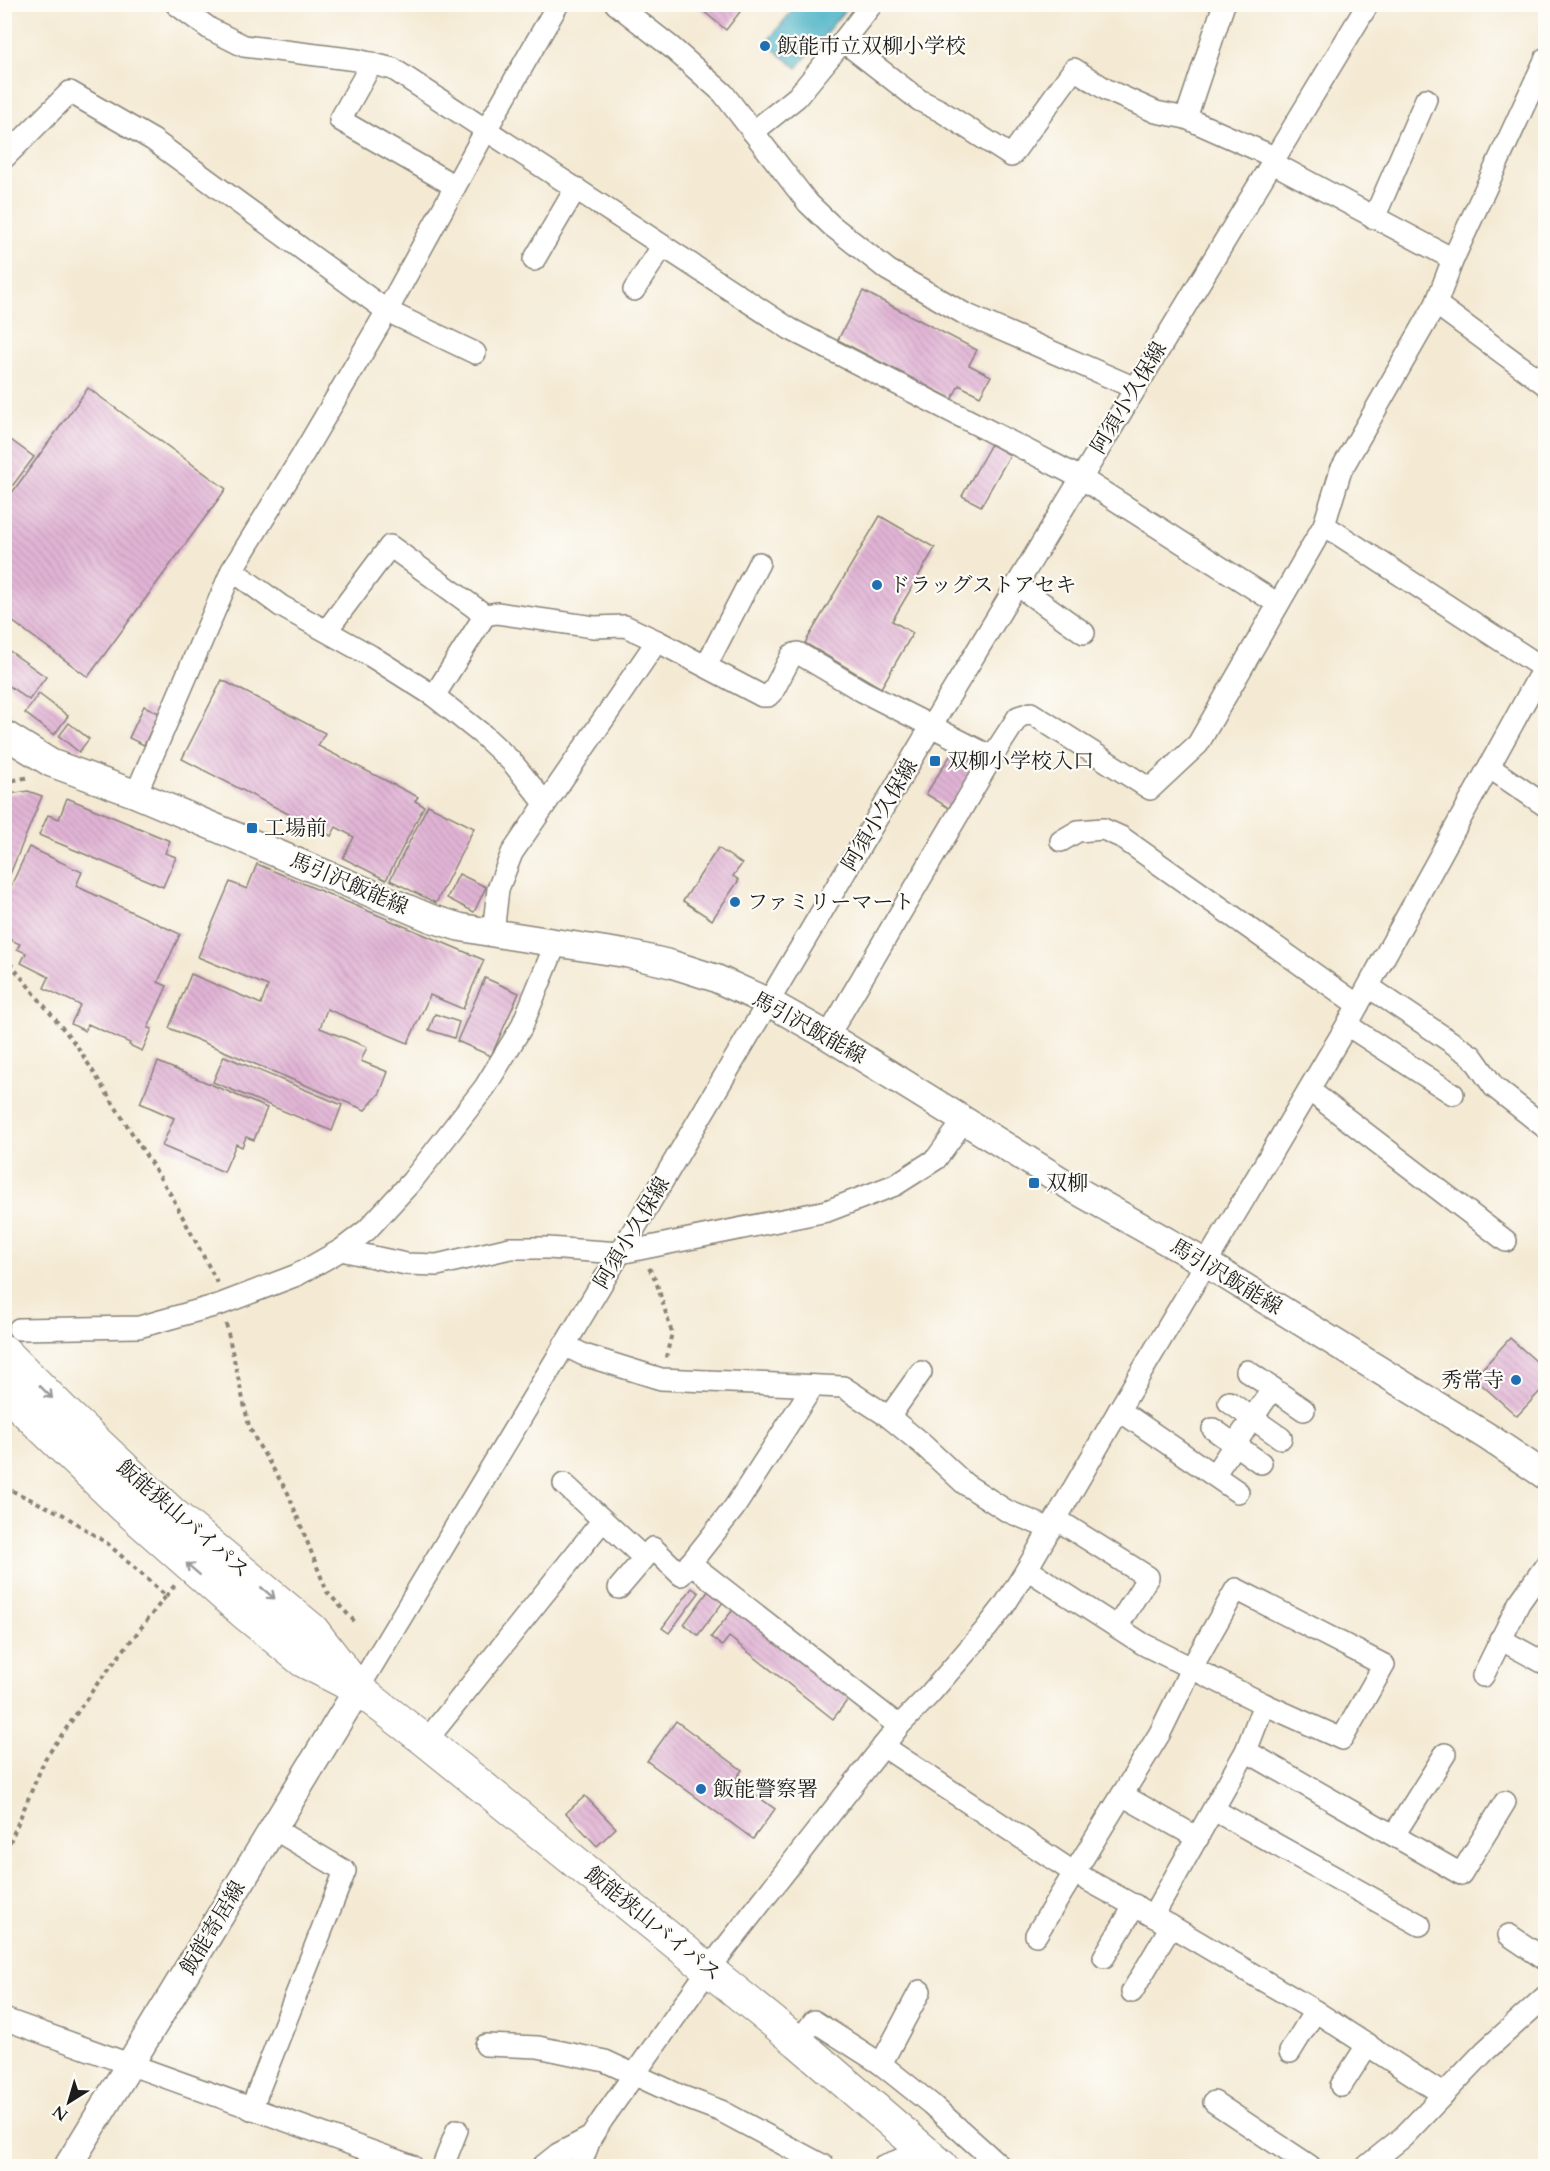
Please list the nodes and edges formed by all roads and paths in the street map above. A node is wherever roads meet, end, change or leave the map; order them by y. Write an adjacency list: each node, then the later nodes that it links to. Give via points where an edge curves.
1 (176, 4): 9 (street, via 210,29 244,46)
2 (558, 4): 12 (street)
3 (616, 4): 13 (street, via 723,93)
4 (872, 4): 7 (street)
5 (1224, 4): 11 (street)
6 (1368, 4): 15 (street, 阿須小久保線)
7 (843, 41): 11 (street, via 919,100 1011,156 1074,69 1107,90 1156,112); 13 (street, via 797,97)
8 (1545, 58): 20 (street)
9 (372, 63): 12 (street, via 393,69); 16 (street, via 340,120)
10 (1426, 99): 18 (street)
11 (1186, 118): 15 (street)
12 (486, 130): 16 (street); 17 (street)
13 (753, 132): 27 (street, via 808,203 888,270 965,314)
14 (4, 158): 24 (street, via 70,92 153,140)
15 (1273, 160): 18 (street); 27 (street, 阿須小久保線)
16 (455, 186): 24 (street)
17 (576, 188): 19 (street); 21 (street)
18 (1374, 218): 20 (street)
19 (662, 247): 22 (street); 28 (street, via 790,329)
20 (1453, 259): 23 (street)
21 (534, 260)
22 (634, 290)
23 (1436, 304): 26 (street); 29 (street, via 1341,470)
24 (387, 311): 25 (street); 31 (street)
25 (475, 353)
26 (1545, 385)
27 (1135, 388): 28 (street, 阿須小久保線)
28 (1081, 478): 32 (street, 阿須小久保線); 33 (street)
29 (1324, 525): 33 (street); 39 (street)
30 (759, 563): 38 (street)
31 (232, 570): 35 (street, via 281,606); 45 (street)
32 (1017, 585): 36 (street); 41 (street, 阿須小久保線)
33 (1278, 604): 43 (street, via 1198,744 1150,789 1031,713 1018,717)
34 (484, 615): 35 (street, via 390,546); 37 (street, via 497,613 594,627 625,626); 40 (street)
35 (327, 630): 40 (street)
36 (1084, 633)
37 (657, 641): 38 (street); 46 (street)
38 (706, 666): 41 (street, via 768,696 792,655 798,653 862,691)
39 (1544, 666): 44 (street)
40 (434, 696): 46 (street, via 512,762)
41 (932, 725): 43 (street); 53 (street, 阿須小久保線)
42 (4, 734): 45 (main road, 馬引沢飯能線, via 51,763)
43 (992, 757): 56 (street)
44 (1489, 767): 47 (street); 52 (street)
45 (136, 794): 49 (main road, 馬引沢飯能線, via 430,918)
46 (544, 803): 49 (street, via 512,853 498,889)
47 (1545, 806)
48 (1061, 841): 54 (street, via 1078,831 1103,828 1121,837)
49 (493, 933): 50 (main road, 馬引沢飯能線)
50 (556, 943): 53 (main road, 馬引沢飯能線, via 671,964 715,978); 62 (street, via 521,1028 485,1087 412,1181 367,1230)
51 (4, 956): 65 (path, via 77,1046 171,1195 215,1278)
52 (1369, 987): 54 (street); 60 (street, via 1472,1056 1494,1087)
53 (768, 1002): 56 (main road, 馬引沢飯能線); 63 (street, 阿須小久保線)
54 (1358, 1005): 55 (street)
55 (1347, 1025): 57 (street); 58 (street)
56 (828, 1036): 59 (main road, 馬引沢飯能線)
57 (1310, 1090): 61 (street); 64 (street)
58 (1453, 1094)
59 (965, 1119): 63 (street, via 936,1159 885,1188 827,1211); 64 (main road, 馬引沢飯能線, via 1076,1190)
60 (1545, 1128)
61 (1506, 1241)
62 (341, 1250): 63 (street, via 416,1264 436,1264 510,1248); 65 (street, via 297,1275)
63 (629, 1251): 67 (street, 阿須小久保線); 70 (path, via 656,1281 672,1333)
64 (1207, 1264): 75 (street); 84 (main road, 馬引沢飯能線)
65 (221, 1304): 66 (street, via 139,1327); 95 (path, via 249,1426 288,1492 327,1592)
66 (12, 1340): 101 (highway, 飯能狭山バイパス, one-way to 101, via 70,1417 171,1512 312,1629)
67 (564, 1345): 70 (street); 101 (street, 阿須小久保線)
68 (1247, 1371): 72 (street)
69 (921, 1372): 77 (street)
70 (661, 1379): 71 (street)
71 (813, 1386): 77 (street, via 843,1387); 91 (street, via 734,1508)
72 (1273, 1388): 76 (street); 78 (street)
73 (4, 1391): 101 (highway, 飯能狭山バイパス, one-way to 73, via 303,1660 244,1613 123,1506)
74 (1229, 1402): 78 (street)
75 (1119, 1410): 83 (street); 89 (street)
76 (1304, 1410)
77 (889, 1417): 89 (street, via 965,1484 1007,1511)
78 (1252, 1418): 80 (street); 81 (street)
79 (1213, 1429): 81 (street)
80 (1281, 1438)
81 (1234, 1444): 82 (street); 83 (street)
82 (1261, 1463)
83 (1214, 1475): 87 (street)
84 (1545, 1476)
85 (564, 1484): 88 (street)
86 (4, 1487): 114 (path, via 62,1514 108,1544 166,1596 45,1759)
87 (1238, 1492)
88 (603, 1520): 90 (street); 104 (street)
89 (1054, 1524): 93 (street); 96 (street, via 1148,1577)
90 (644, 1558): 91 (street, via 653,1548 681,1575); 94 (street)
91 (690, 1563): 103 (street)
92 (1545, 1565): 97 (street)
93 (1028, 1569): 96 (street); 103 (street, via 986,1629)
94 (619, 1588)
95 (356, 1623)
96 (1117, 1627): 99 (street)
97 (1500, 1639): 98 (street); 100 (street)
98 (1545, 1664)
99 (1192, 1667): 102 (street); 102 (street, via 1236,1589 1384,1665 1342,1739); 108 (street, via 1160,1733)
100 (1483, 1676)
101 (358, 1689): 104 (highway, 飯能狭山バイパス); 111 (main road, 飯能寄居線)
102 (1264, 1704): 106 (street)
103 (899, 1726): 105 (street)
104 (426, 1741): 122 (highway, 飯能狭山バイパス)
105 (884, 1746): 115 (street); 122 (street)
106 (1246, 1751): 110 (street); 112 (street)
107 (1445, 1754): 112 (street)
108 (1122, 1795): 113 (street); 115 (street)
109 (1505, 1802): 112 (street, via 1461,1874)
110 (1214, 1810): 113 (street); 117 (street)
111 (274, 1829): 133 (main road, 飯能寄居線); 138 (street, via 345,1871)
112 (1394, 1835)
113 (1198, 1838): 116 (street)
114 (4, 1856)
115 (1073, 1872): 116 (street); 118 (street)
116 (1153, 1916): 120 (street); 124 (street); 126 (street)
117 (1420, 1926)
118 (1036, 1935)
119 (1509, 1935): 121 (street)
120 (1104, 1957)
121 (1545, 1960)
122 (709, 1969): 128 (highway, 飯能狭山バイパス); 134 (street)
123 (920, 1991): 132 (street)
124 (1132, 1992)
125 (1545, 1996): 136 (street)
126 (1315, 2012): 129 (street); 131 (street)
127 (4, 2019): 133 (street)
128 (798, 2042): 132 (street, via 814,2021); 141 (highway, 飯能狭山バイパス)
129 (1368, 2044): 135 (street); 136 (street)
130 (486, 2045): 134 (street, via 538,2047 605,2061)
131 (1290, 2052)
132 (881, 2064): 149 (street)
133 (130, 2065): 138 (street); 142 (main road, 飯能寄居線)
134 (634, 2074): 140 (street); 147 (street, via 721,2111)
135 (1341, 2086)
136 (1444, 2095): 151 (street, via 1403,2137)
137 (1214, 2102): 150 (street)
138 (251, 2109): 143 (street)
139 (457, 2130): 144 (street)
140 (591, 2137): 145 (street); 146 (street)
141 (933, 2159): 148 (street)
142 (68, 2166)
143 (412, 2166)
144 (443, 2166)
145 (543, 2166)
146 (580, 2166)
147 (824, 2166)
148 (883, 2166)
149 (1000, 2166)
150 (1310, 2166)
151 (1367, 2166)

